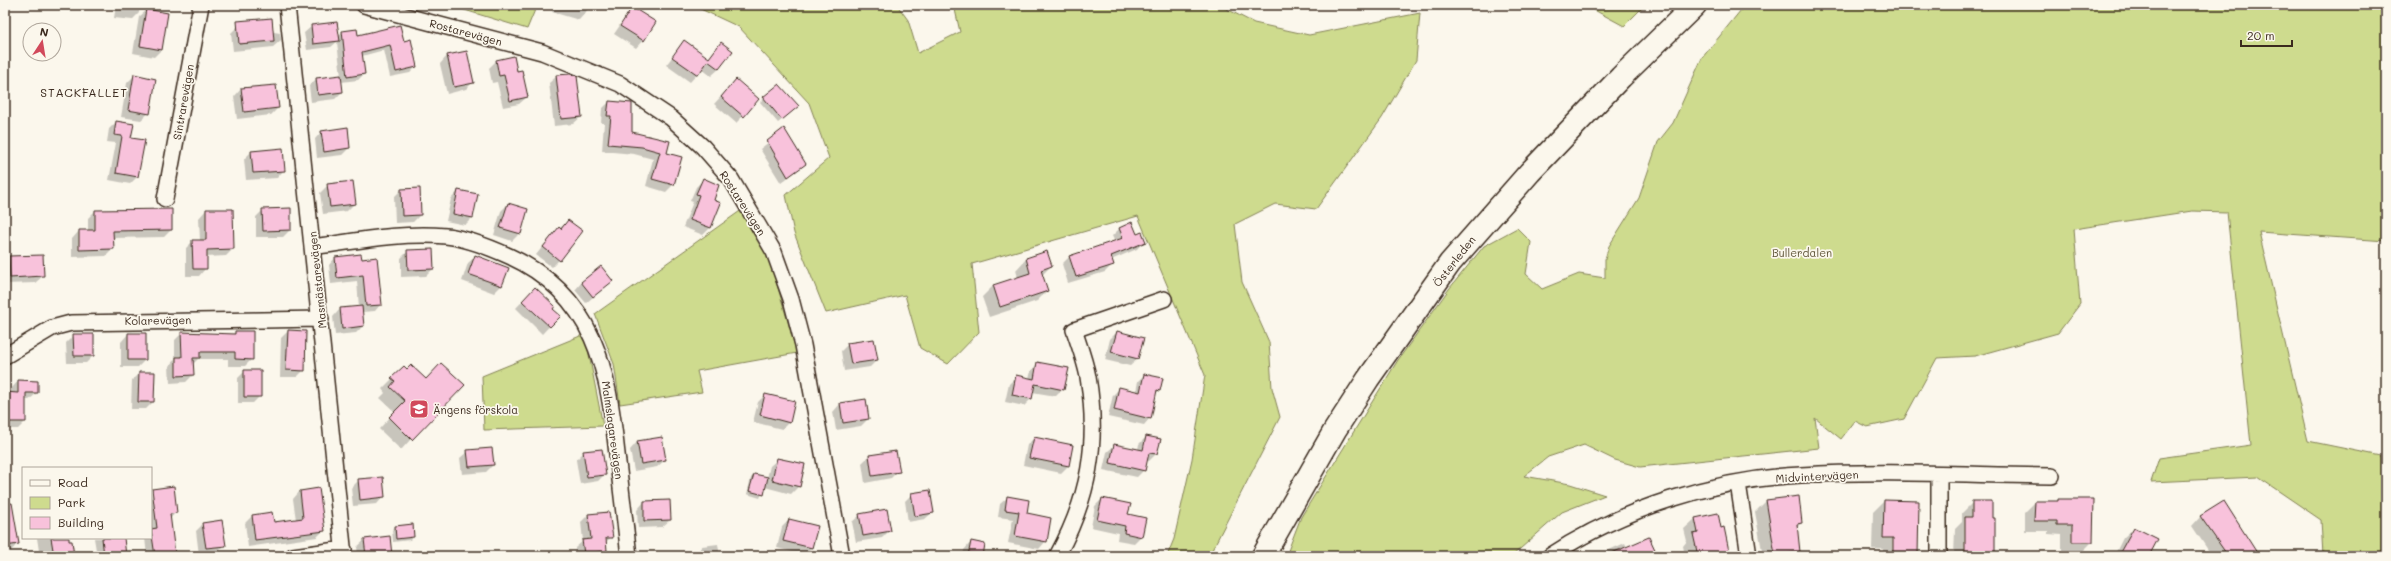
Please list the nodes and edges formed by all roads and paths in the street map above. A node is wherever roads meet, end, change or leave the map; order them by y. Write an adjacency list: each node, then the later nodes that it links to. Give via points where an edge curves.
1 (201, 5): 5 (street, Sintrarevägen)
2 (364, 5): 16 (street, Rostarevägen, via 542,52 620,84 671,118 731,179 774,252 791,299 803,345)
3 (1695, 5): 18 (main road, Österleden, via 1621,77 1530,172 1450,263 1343,417)
4 (292, 6): 6 (street, Masmästarevägen)
5 (166, 199)
6 (313, 247): 8 (street, Masmästarevägen); 15 (street, Malmslagarevägen, via 382,238 446,236 467,240 494,250 526,264 548,280 572,304 598,349 613,412)
7 (1164, 299): 17 (street, via 1074,330 1087,376 1093,439 1081,506)
8 (320, 319): 9 (street, Kolarevägen, via 71,323 52,328); 13 (street, Masmästarevägen)
9 (5, 356)
10 (1939, 475): 11 (street, Midvintervägen); 12 (street, Midvintervägen, via 1799,475); 21 (street)
11 (2052, 476)
12 (1738, 483): 19 (street, Midvintervägen, via 1673,498 1632,513 1595,530); 20 (street)
13 (344, 553): 14 (street)
14 (293, 556)
15 (629, 556)
16 (842, 556)
17 (1057, 556)
18 (1263, 556)
19 (1550, 556)
20 (1749, 556)
21 (1939, 556)

